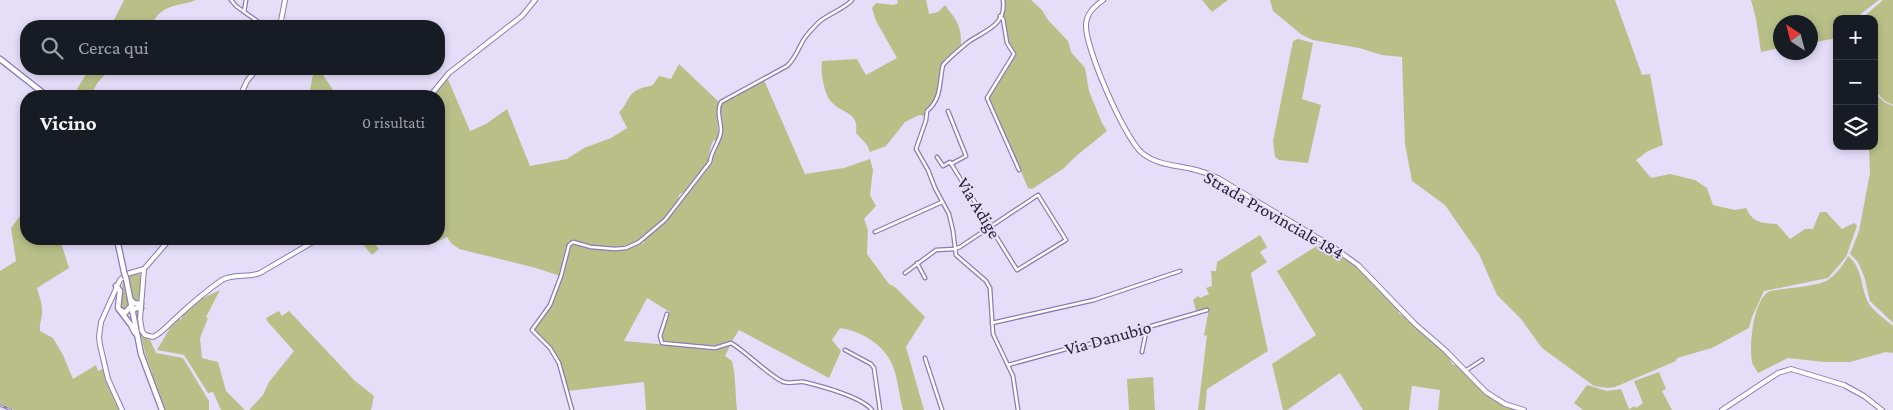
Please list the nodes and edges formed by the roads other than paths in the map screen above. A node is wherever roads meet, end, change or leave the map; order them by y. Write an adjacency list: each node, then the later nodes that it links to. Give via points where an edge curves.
1 (232, 0): 8 (street)
2 (246, 0): 8 (street)
3 (285, 0): 11 (street)
4 (535, 0): 18 (street, via 522,16 446,75)
5 (852, 0): 53 (street, via 820,22 803,40 787,66 721,102 721,132 710,162 665,220 640,242 626,248 600,248 573,242 569,245 550,305 532,330 550,348 559,364)
6 (1003, 0): 9 (street)
7 (1102, 0): 50 (street, Strada Provinciale 184, via 1089,15 1086,34 1111,99 1138,150 1161,164 1199,170 1218,178 1333,246 1363,269)
8 (244, 12): 10 (street)
9 (1000, 16): 22 (street, via 1014,54 987,98); 23 (street, via 987,33 967,43 943,65 940,91 927,111 916,151)
10 (255, 20)
11 (281, 20)
12 (0, 59): 13 (main road)
13 (20, 74)
14 (21, 75): 16 (main road)
15 (252, 75): 17 (street)
16 (40, 90)
17 (243, 90)
18 (435, 90)
19 (948, 111): 21 (street, via 966,156)
20 (937, 157): 21 (street, Via Adige, via 943,166)
21 (951, 164): 24 (street, Via Adige)
22 (1020, 170)
23 (942, 202): 25 (street); 29 (street, via 952,225)
24 (990, 227): 24 (street, Via Adige, via 1017,270 1066,240 1038,195); 29 (street)
25 (875, 232)
26 (118, 245): 36 (main road, bridge)
27 (165, 245): 31 (street)
28 (308, 245): 37 (street, via 260,273 222,280 153,337 145,336 142,331)
29 (954, 249): 30 (street, via 936,250); 42 (street, via 958,258 990,288)
30 (917, 264): 33 (street); 34 (street)
31 (144, 269): 35 (street, via 127,274); 37 (street)
32 (1180, 271): 42 (street, via 1094,300)
33 (905, 273)
34 (924, 278)
35 (116, 286): 38 (main road, via 120,291); 51 (street, via 101,322 99,341 108,379)
36 (130, 299): 37 (main road); 39 (main road)
37 (141, 306): 39 (main road)
38 (118, 308): 39 (main road, via 125,312); 44 (main road)
39 (132, 309): 44 (main road)
40 (1207, 310): 43 (street, Via Danubio)
41 (667, 314): 54 (street, via 660,336 662,343 715,348 731,343 783,382 804,382 824,388 853,398)
42 (992, 323): 49 (street, via 994,339)
43 (1147, 328): 46 (street); 49 (street, Via Danubio)
44 (138, 341): 52 (main road)
45 (845, 350): 55 (street, via 874,368)
46 (1142, 352)
47 (925, 358): 56 (street)
48 (1482, 360): 50 (street)
49 (1008, 365): 57 (street, via 1016,389)
50 (1466, 371): 58 (street, Strada Provinciale 184, via 1492,397)
51 (122, 410)
52 (162, 410)
53 (572, 410)
54 (872, 410)
55 (880, 410)
56 (942, 410)
57 (1018, 410)
58 (1524, 410)
59 (1722, 410): 60 (street, via 1778,373 1791,369 1844,385)
60 (1882, 410)

